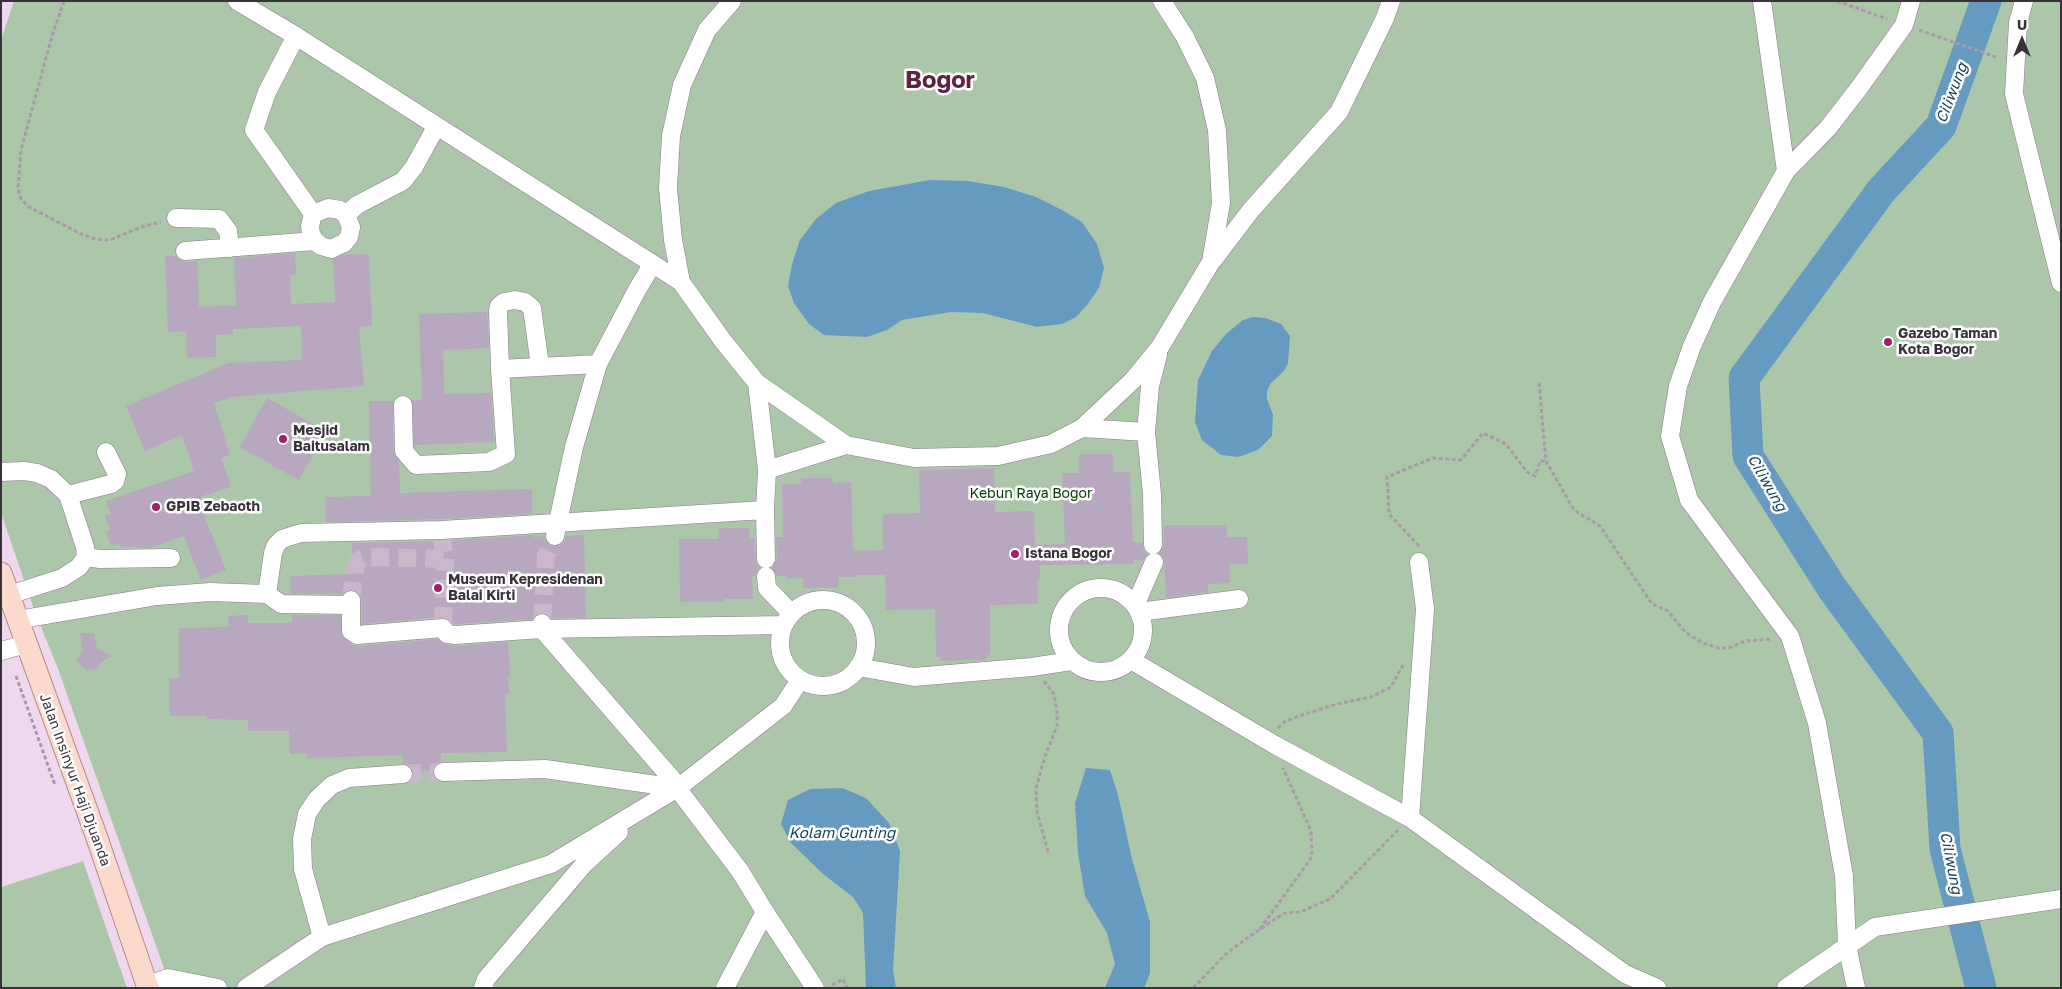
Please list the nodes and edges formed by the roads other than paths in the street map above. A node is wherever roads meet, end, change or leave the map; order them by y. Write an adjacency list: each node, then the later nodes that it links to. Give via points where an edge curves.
1 (237, 1): 8 (street)
2 (732, 1): 21 (street, via 707,30 682,86 671,136 668,188)
3 (1162, 1): 11 (street, via 1185,36 1205,78 1217,130)
4 (1391, 1): 12 (street, via 1338,112)
5 (1762, 1): 10 (street)
6 (1911, 1): 10 (street, via 1904,25 1859,88 1828,128)
7 (2024, 1): 22 (street, via 2018,23 2014,94)
8 (296, 36): 9 (street); 13 (street, via 267,92 254,130)
9 (436, 127): 14 (street, via 403,181); 20 (street)
10 (1786, 171): 63 (street, via 1712,302 1696,337 1678,386 1670,436 1689,500 1790,636 1817,723 1844,876)
11 (1220, 198): 12 (street); 19 (street)
12 (1251, 210): 19 (street)
13 (313, 214): 14 (street, via 328,208); 16 (street, via 310,226)
14 (346, 215): 16 (street, via 350,221 350,232 344,243 331,248)
15 (176, 218): 17 (street, via 219,219 228,231)
16 (315, 241): 17 (street)
17 (230, 248): 18 (street)
18 (185, 251)
19 (1211, 262): 23 (street)
20 (652, 265): 21 (street); 24 (street)
21 (681, 282): 27 (street)
22 (2061, 283)
23 (1160, 347): 29 (street, via 1133,380); 30 (street, via 1150,386)
24 (598, 364): 25 (street); 37 (street, via 574,448)
25 (540, 366): 26 (street); 26 (street, via 532,308 515,300 499,306)
26 (500, 368): 28 (street, via 506,454 489,462 416,465 404,451)
27 (757, 383): 31 (street); 33 (street)
28 (404, 405)
29 (1082, 428): 30 (street); 31 (street, via 1051,444 998,456 914,458)
30 (1146, 432): 45 (street, via 1153,553)
31 (846, 445): 33 (street)
32 (106, 452): 35 (street, via 117,474 116,481)
33 (767, 470): 36 (street)
34 (1, 472): 35 (street, via 37,473 51,480)
35 (68, 496): 38 (street)
36 (765, 510): 37 (street); 46 (street, via 767,588)
37 (556, 529): 42 (street, via 442,535 301,533 282,539 276,545)
38 (86, 557): 39 (street); 43 (street, via 79,567 62,578)
39 (171, 558)
40 (1419, 562): 59 (street, via 1425,609)
41 (1, 573): 43 (main road, Jalan Insinyur Haji Djuanda)
42 (268, 594): 47 (street, via 210,592 157,596); 48 (street, via 282,604 351,602 351,631 358,635 443,627 447,634 455,635)
43 (9, 595): 47 (main road, Jalan Insinyur Haji Djuanda)
44 (1239, 600): 45 (street)
45 (1137, 609): 51 (street, via 1143,624 1143,637); 52 (street, via 1125,596 1113,590 1085,591 1073,599 1059,622 1063,649)
46 (787, 619): 48 (street); 53 (street, via 803,604 816,600 831,600 844,605 863,626 866,640); 54 (street, via 780,636 782,659)
47 (17, 620): 49 (main road, Jalan Insinyur Haji Djuanda)
48 (542, 626): 57 (street)
49 (26, 644): 50 (street); 65 (main road, Jalan Insinyur Haji Djuanda)
50 (1, 651)
51 (1131, 660): 52 (street, via 1117,669 1101,672 1085,669); 59 (street, via 1275,745)
52 (1071, 661): 53 (street, via 914,677)
53 (858, 667): 54 (street, via 846,679 830,685)
54 (800, 680): 57 (street, via 783,706)
55 (443, 772): 57 (street, via 545,769)
56 (403, 774): 62 (street, via 349,778 332,785 307,814 302,839 303,869)
57 (678, 787): 58 (street); 61 (street, via 740,871)
58 (649, 805): 62 (street, via 550,864); 68 (street, via 585,863 486,979)
59 (1410, 818): 64 (street)
60 (2061, 899): 63 (street, via 1875,927)
61 (765, 912): 69 (street); 70 (street)
62 (322, 937): 67 (street)
63 (1847, 945): 72 (street); 73 (street)
64 (1628, 981): 71 (street)
65 (148, 986): 66 (street, via 168,978)
66 (218, 988)
67 (246, 988)
68 (483, 988)
69 (725, 988)
70 (814, 988)
71 (1657, 988)
72 (1786, 988)
73 (1856, 988)

